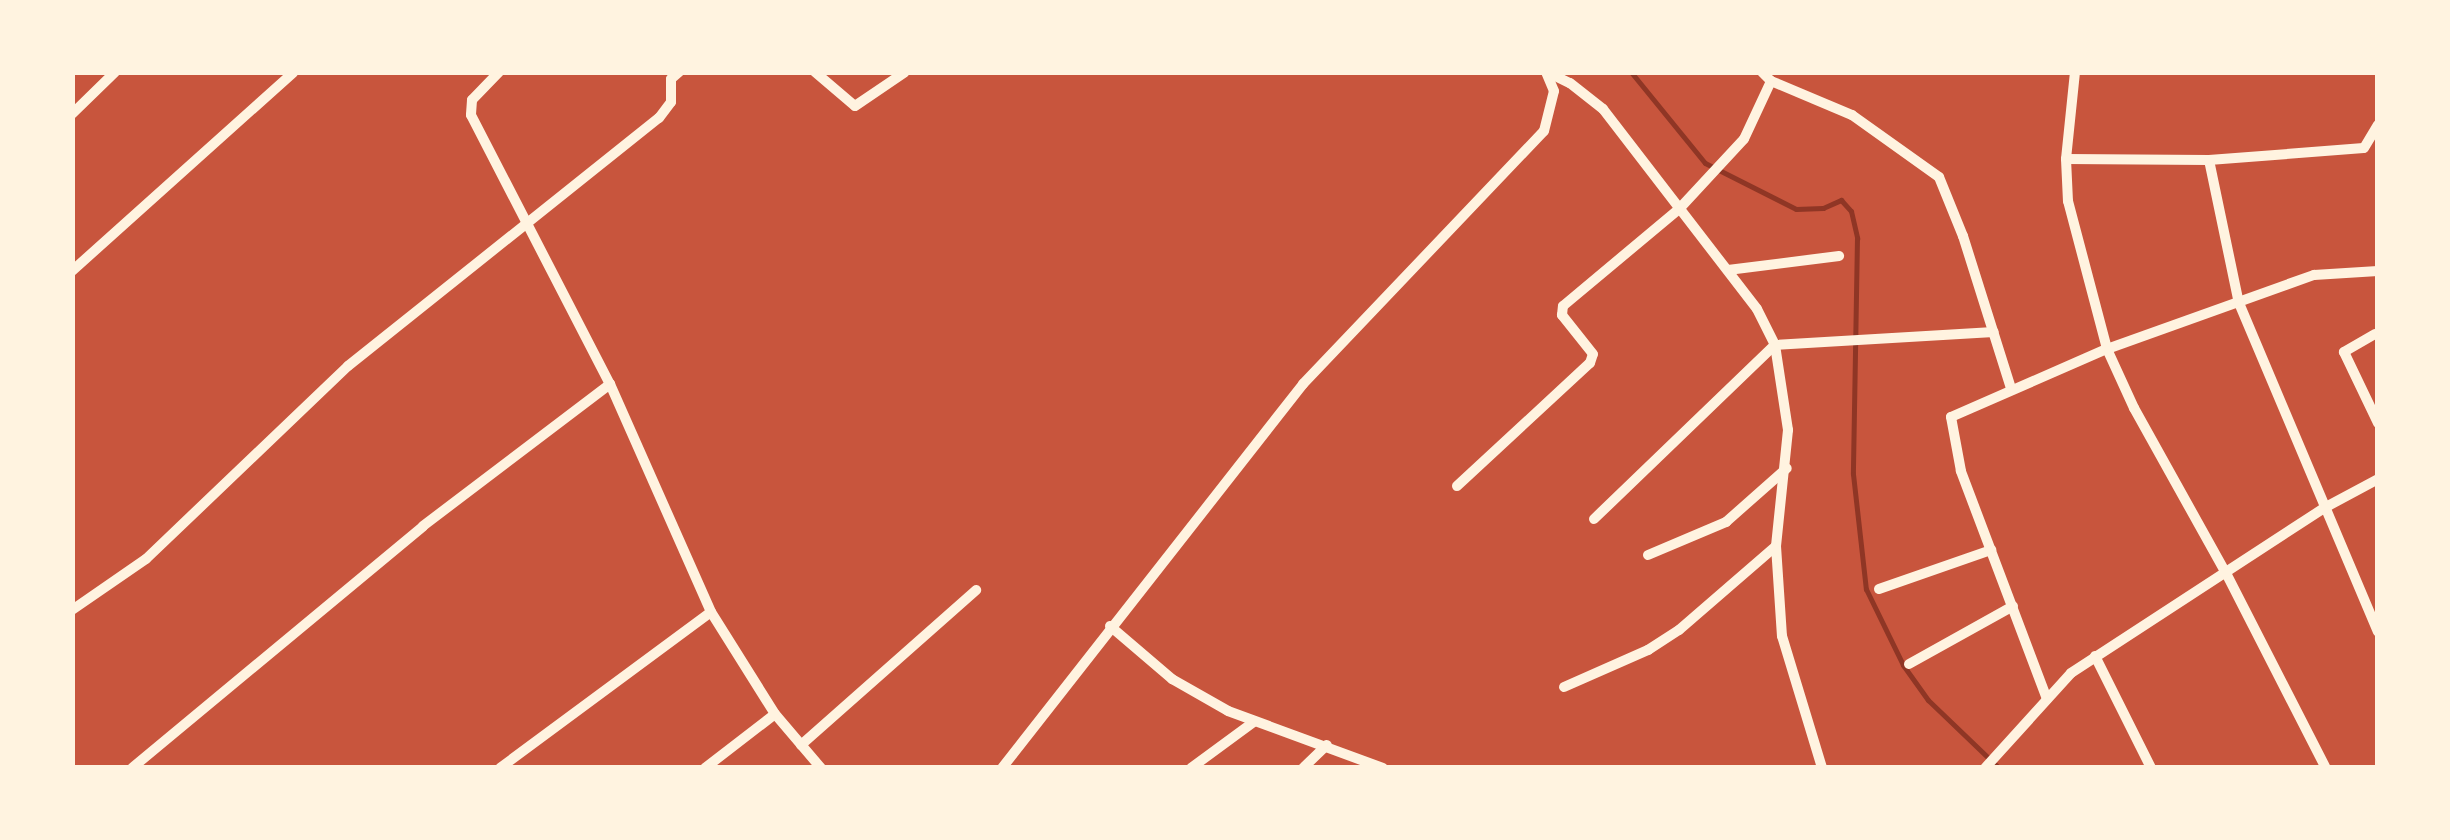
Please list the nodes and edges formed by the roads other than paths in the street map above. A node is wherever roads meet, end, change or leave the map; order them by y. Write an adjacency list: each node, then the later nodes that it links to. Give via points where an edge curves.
1 (116, 72): 10 (street)
2 (499, 72): 15 (street, via 472,100 471,115)
3 (679, 72): 15 (street, via 670,82 666,113)
4 (815, 72): 5 (street, via 855,106)
5 (906, 72)
6 (1547, 72): 14 (street, via 1603,109); 42 (street, via 1554,92 1544,131 1303,384)
7 (2075, 72): 12 (street)
8 (293, 74): 18 (street)
9 (1767, 77): 14 (street, via 1744,139); 21 (street, via 1852,115 1935,172 1964,236)
10 (72, 114)
11 (2378, 126): 13 (street, via 2364,148)
12 (2066, 159): 13 (street); 24 (street, via 2068,201)
13 (2209, 160): 20 (street)
14 (1680, 208): 17 (street); 30 (street, via 1563,306 1562,315 1593,354 1590,363)
15 (529, 220): 25 (street); 40 (street, via 348,366 140,565)
16 (1839, 256): 17 (street)
17 (1728, 270): 23 (street)
18 (72, 271)
19 (2378, 271): 20 (street, via 2325,273)
20 (2239, 302): 24 (street); 31 (street)
21 (1994, 332): 23 (street); 26 (street)
22 (2375, 334): 27 (street, via 2344,352)
23 (1775, 345): 28 (street, via 1787,406); 32 (street)
24 (2107, 349): 26 (street); 36 (street)
25 (610, 384): 41 (street); 53 (street, via 423,526)
26 (2012, 388): 34 (street, via 1958,412 1949,424)
27 (2378, 423)
28 (1787, 467): 33 (street); 35 (street, via 1726,522)
29 (2378, 478): 31 (street)
30 (1457, 486)
31 (2326, 506): 36 (street); 43 (street)
32 (1594, 519)
33 (1776, 546): 46 (street, via 1679,630); 61 (street, via 1782,636)
34 (1991, 550): 37 (street); 39 (street)
35 (1648, 555)
36 (2226, 573): 44 (street); 63 (street)
37 (1879, 589)
38 (976, 590): 50 (street)
39 (2012, 606): 45 (street); 47 (street)
40 (72, 610)
41 (711, 612): 48 (street); 54 (street)
42 (1110, 626): 49 (street, via 1189,691); 57 (street)
43 (2378, 632)
44 (2096, 656): 47 (street); 62 (street)
45 (1910, 664)
46 (1564, 687)
47 (2047, 698): 52 (street)
48 (775, 714): 50 (street); 55 (street)
49 (1255, 721): 51 (street); 58 (street)
50 (801, 745): 56 (street)
51 (1327, 745): 59 (street); 60 (street)
52 (1989, 762)
53 (132, 768)
54 (500, 768)
55 (706, 768)
56 (821, 768)
57 (1002, 768)
58 (1191, 768)
59 (1303, 768)
60 (1384, 768)
61 (1822, 768)
62 (2150, 768)
63 (2326, 768)

